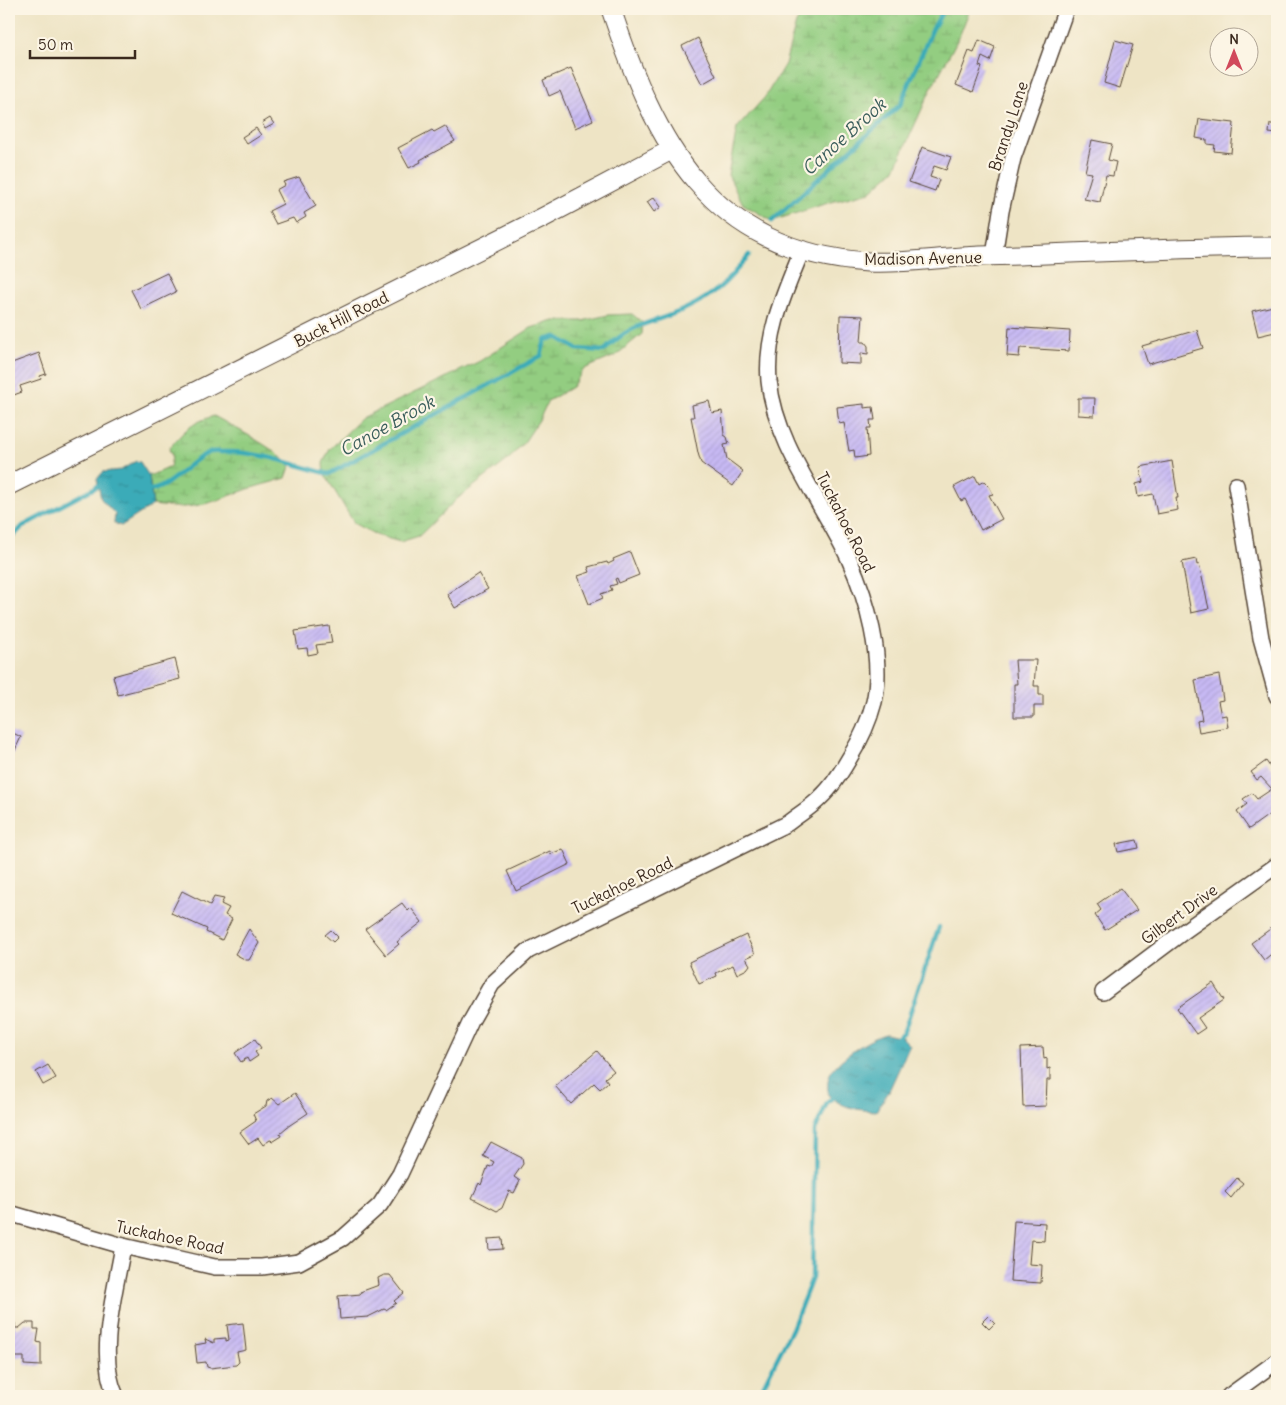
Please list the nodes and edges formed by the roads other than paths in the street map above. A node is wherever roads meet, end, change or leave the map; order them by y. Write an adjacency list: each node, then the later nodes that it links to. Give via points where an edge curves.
1 (611, 9): 3 (street, Madison Avenue, via 642,93)
2 (1066, 9): 6 (street, Brandy Lane, via 1014,158)
3 (671, 150): 5 (street, Madison Avenue, via 702,188 732,216 762,234); 7 (street, Buck Hill Road)
4 (1277, 247): 6 (street, Madison Avenue)
5 (802, 250): 6 (street, Madison Avenue, via 868,262); 13 (street, Tuckahoe Road, via 768,348 769,382 779,423 809,488 849,560 872,623 877,667 874,702 859,742 840,775 822,797 788,823 528,951 492,984 471,1021 400,1174 380,1205 343,1238 299,1262 262,1267 215,1267)
6 (994, 256)
7 (9, 485)
8 (1236, 485): 9 (street, via 1261,638)
9 (1277, 696)
10 (1277, 865): 11 (street, Gilbert Drive)
11 (1104, 992)
12 (9, 1213): 13 (street, Tuckahoe Road)
13 (123, 1246): 15 (street, via 109,1337 108,1360)
14 (1277, 1361): 16 (street)
15 (116, 1396)
16 (1229, 1396)

